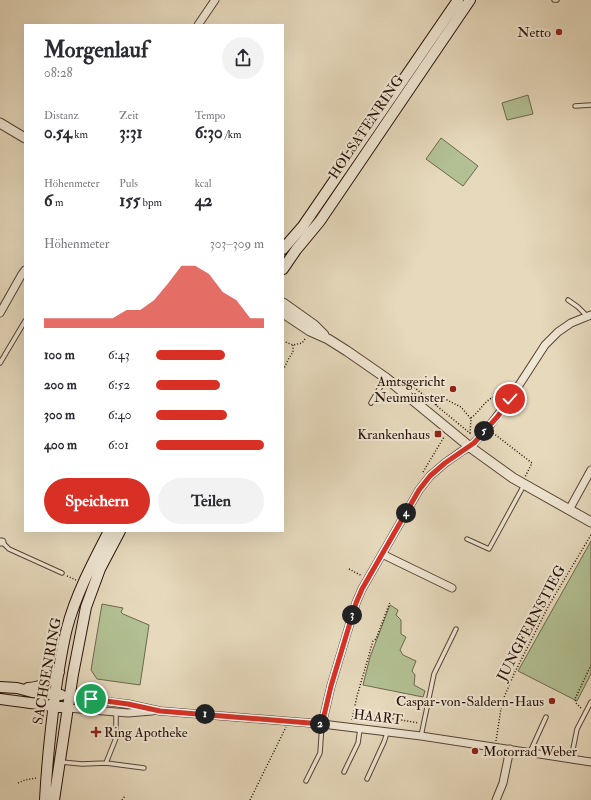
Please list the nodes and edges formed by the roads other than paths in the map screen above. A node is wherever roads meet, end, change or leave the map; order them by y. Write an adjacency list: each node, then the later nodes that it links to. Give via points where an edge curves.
1 (215, 0): 6 (street)
2 (458, 0): 11 (main road, HOLSATENRING, via 303,226)
3 (470, 0): 12 (main road, HOLSATENRING, via 320,221)
4 (554, 0): 5 (lane)
5 (557, 0)
6 (199, 24)
7 (591, 105): 8 (lane)
8 (575, 106)
9 (0, 123): 10 (street)
10 (24, 137)
11 (284, 248)
12 (284, 268)
13 (24, 272): 16 (street)
14 (568, 300): 18 (lane)
15 (284, 304): 20 (street, via 314,325)
16 (0, 313)
17 (284, 315): 20 (street)
18 (589, 316): 24 (street, via 571,323 545,345 498,416)
19 (24, 323): 21 (lane)
20 (328, 339): 22 (street)
21 (0, 363)
22 (386, 378): 23 (lane); 24 (street)
23 (371, 403)
24 (470, 447): 26 (street); 33 (street, via 430,476 419,490)
25 (591, 470): 27 (street)
26 (523, 484): 27 (street); 31 (lane, via 489,549)
27 (569, 510): 28 (street)
28 (591, 522)
29 (108, 532): 35 (main road, SACHSENRING)
30 (119, 532): 36 (main road, SACHSENRING)
31 (467, 539)
32 (1, 542): 34 (lane, via 9,549)
33 (382, 554): 37 (street); 51 (street, via 356,603)
34 (62, 573)
35 (83, 584): 36 (lane); 39 (main road, SACHSENRING, via 67,628)
36 (93, 588): 43 (main road, SACHSENRING, via 86,608)
37 (452, 588)
38 (456, 630): 54 (lane, via 434,674)
39 (59, 672): 41 (main road, via 45,684); 42 (main road, SACHSENRING)
40 (0, 687): 41 (main road, HAART)
41 (17, 688): 42 (main road, HAART)
42 (55, 694): 43 (main road, HAART); 46 (main road, SACHSENRING)
43 (69, 696): 47 (main road, SACHSENRING); 48 (street, HAART)
44 (0, 699): 46 (main road, HAART)
45 (591, 702): 57 (lane, via 577,729)
46 (54, 706): 47 (main road, HAART); 65 (main road, SACHSENRING)
47 (68, 708): 49 (street, HAART); 58 (main road, SACHSENRING)
48 (160, 711): 49 (street, HAART); 51 (street, HAART)
49 (116, 712): 60 (lane, via 116,738)
50 (546, 717): 56 (lane)
51 (322, 724): 52 (street, HAART); 64 (lane, via 320,753)
52 (360, 729): 53 (street, HAART); 62 (lane, via 358,743)
53 (387, 733): 54 (street, HAART); 63 (lane)
54 (421, 736): 55 (street, HAART)
55 (510, 749): 56 (street, HAART); 67 (street, via 503,783)
56 (530, 752): 57 (street, HAART)
57 (571, 759): 59 (street, HAART)
58 (60, 762): 60 (lane); 66 (main road, SACHSENRING)
59 (591, 762)
60 (106, 763): 61 (lane)
61 (144, 768)
62 (344, 772)
63 (367, 779)
64 (306, 781)
65 (45, 800)
66 (54, 800)
67 (496, 800)

